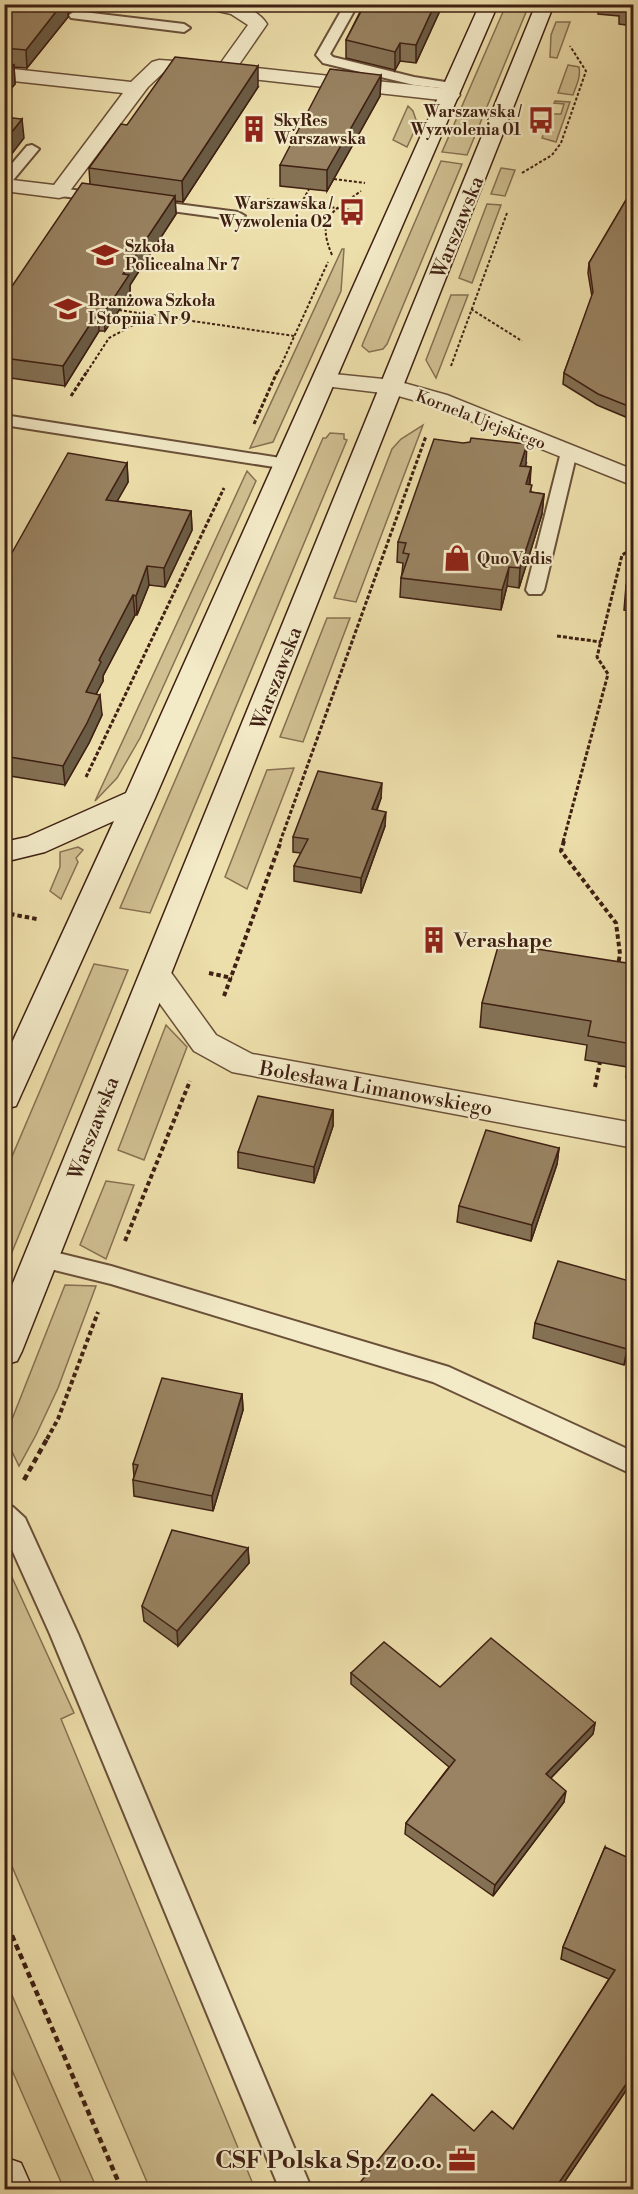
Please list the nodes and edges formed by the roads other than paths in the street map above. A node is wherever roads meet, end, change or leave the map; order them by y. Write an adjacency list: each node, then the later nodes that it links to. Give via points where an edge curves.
1 (212, 4): 7 (main road, via 252,16 258,24)
2 (352, 4): 10 (lane, via 323,55 328,60)
3 (489, 4): 10 (main road)
4 (545, 4): 18 (main road, Warszawska)
5 (75, 15): 6 (lane)
6 (184, 28)
7 (225, 70): 9 (main road, via 159,66); 10 (main road)
8 (4, 74): 9 (main road)
9 (137, 89): 13 (main road)
10 (451, 91): 17 (main road)
11 (32, 149): 12 (lane)
12 (4, 183): 13 (main road)
13 (59, 192): 14 (lane)
14 (115, 200)
15 (138, 202): 16 (lane)
16 (238, 216)
17 (324, 380): 18 (main road, Kornela Ujejskiego); 21 (main road)
18 (393, 387): 20 (main road, Kornela Ujejskiego, via 439,400); 26 (main road, Warszawska)
19 (4, 420): 21 (lane)
20 (569, 452): 22 (main road, Kornela Ujejskiego); 23 (lane)
21 (287, 464): 24 (main road)
22 (633, 479)
23 (535, 590)
24 (140, 798): 25 (main road, via 35,845); 27 (main road)
25 (4, 852)
26 (156, 975): 28 (main road, Bolesława Limanowskiego, via 205,1043 244,1064); 29 (main road, Warszawska)
27 (4, 1097)
28 (633, 1136)
29 (42, 1258): 30 (main road, Warszawska); 31 (lane, via 440,1374)
30 (4, 1351)
31 (633, 1464)
32 (4, 1515): 35 (lane, via 16,1526 64,1634)
33 (4, 2180): 34 (main road)
34 (9, 2190)
35 (296, 2190)

